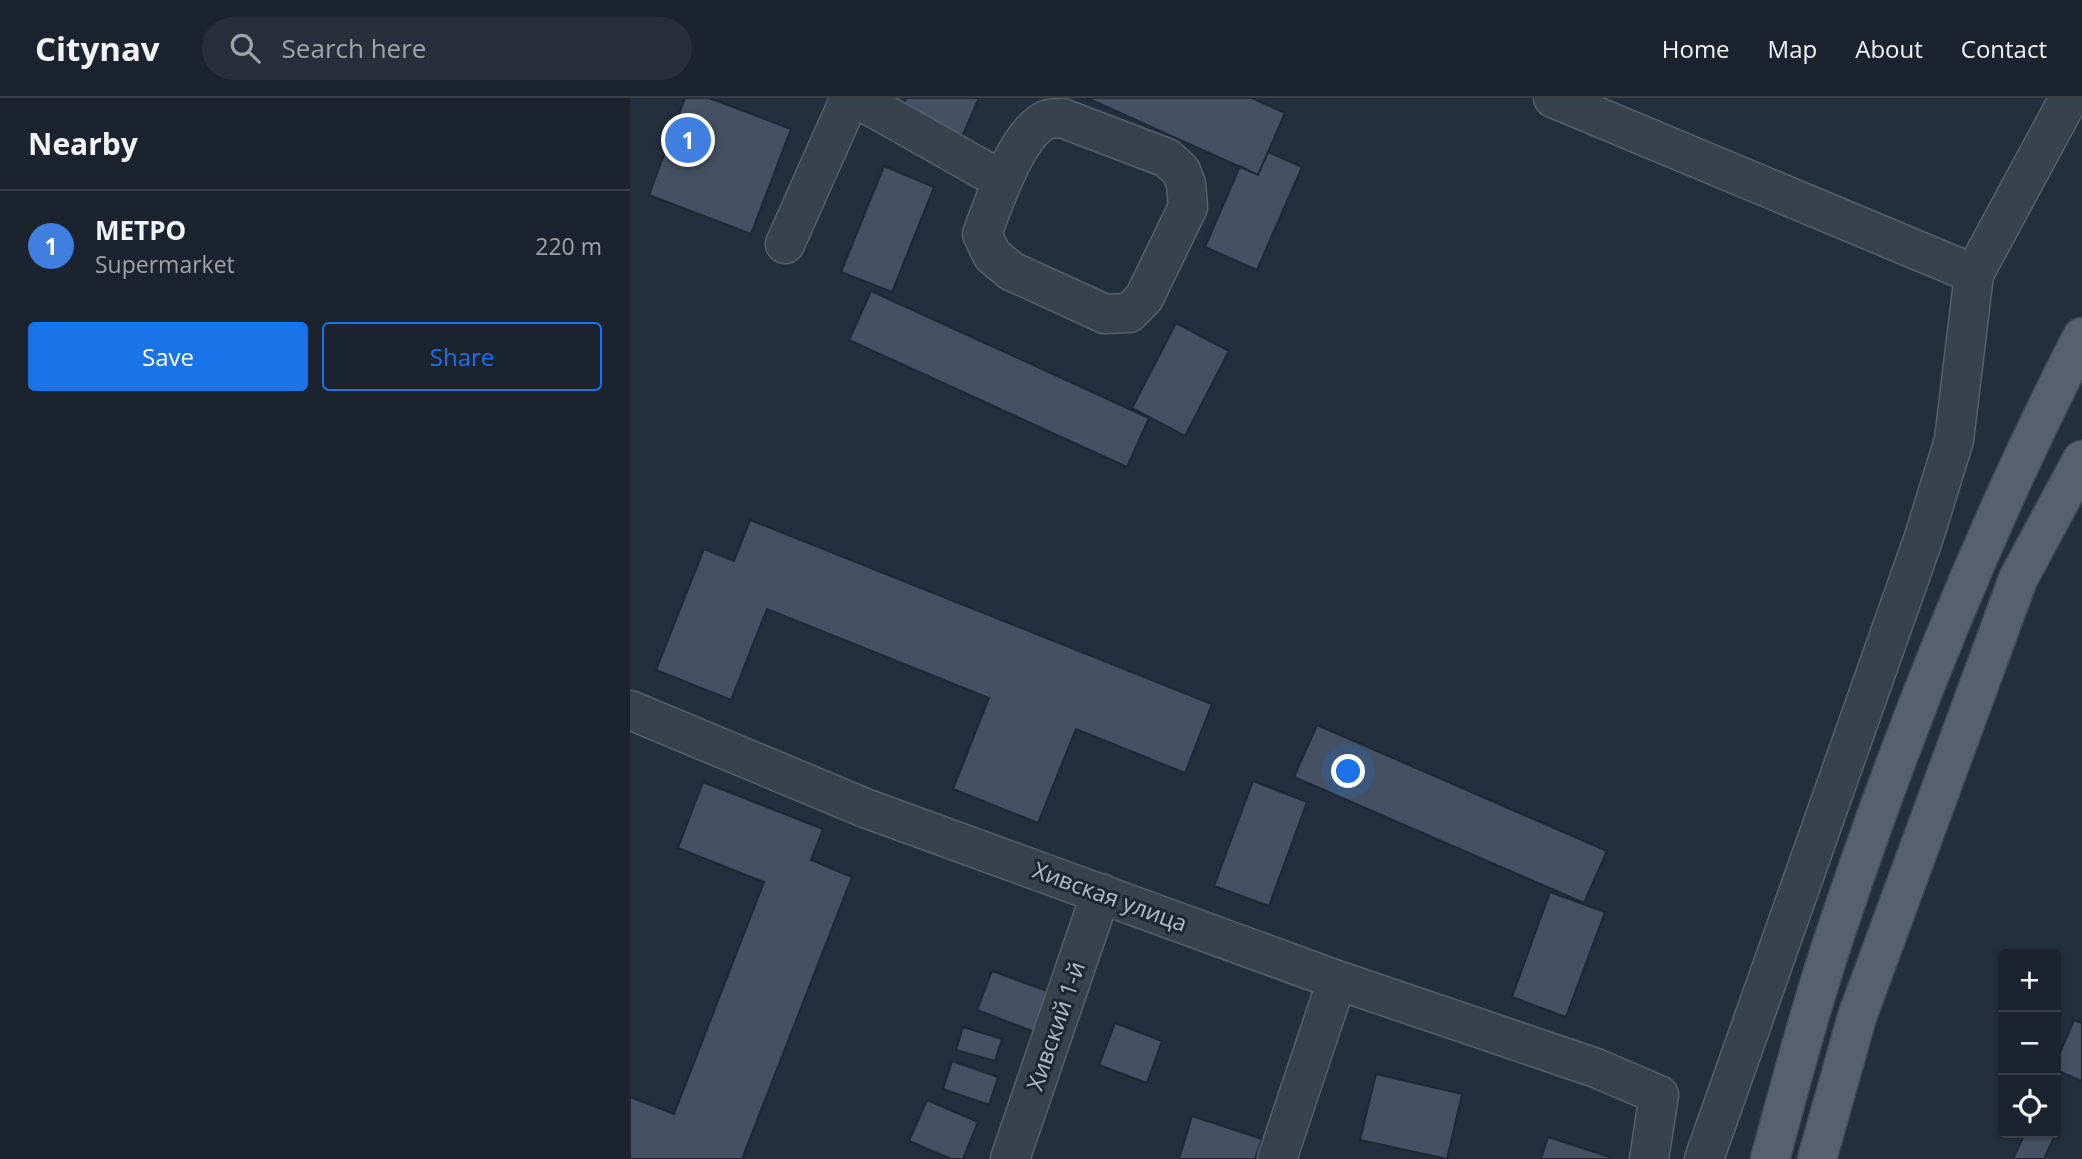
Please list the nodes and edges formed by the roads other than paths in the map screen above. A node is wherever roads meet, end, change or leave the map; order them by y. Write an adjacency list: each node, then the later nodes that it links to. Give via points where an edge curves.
1 (850, 98): 6 (street)
2 (856, 98): 5 (street)
3 (1553, 98): 7 (street)
4 (2069, 98): 7 (street)
5 (1003, 181): 5 (street, via 982,234 992,255 1011,271 1105,314 1129,313 1144,298 1188,207 1181,171 1167,158 1062,118 1047,119 1037,128)
6 (785, 244)
7 (1973, 274): 16 (street, via 1954,440 1924,537)
8 (2082, 337): 17 (main road, via 1992,529 1911,725 1840,920)
9 (2082, 460): 18 (main road, via 2018,579 1857,1017)
10 (630, 710): 11 (street, Хивская улица, via 865,808)
11 (1101, 893): 12 (street, Хивская улица); 13 (street, Хивский 1-й)
12 (1337, 980): 14 (street); 15 (street, Хивская улица, via 1597,1068 1659,1095)
13 (1010, 1159)
14 (1277, 1159)
15 (1649, 1159)
16 (1704, 1159)
17 (1770, 1159)
18 (1817, 1159)

